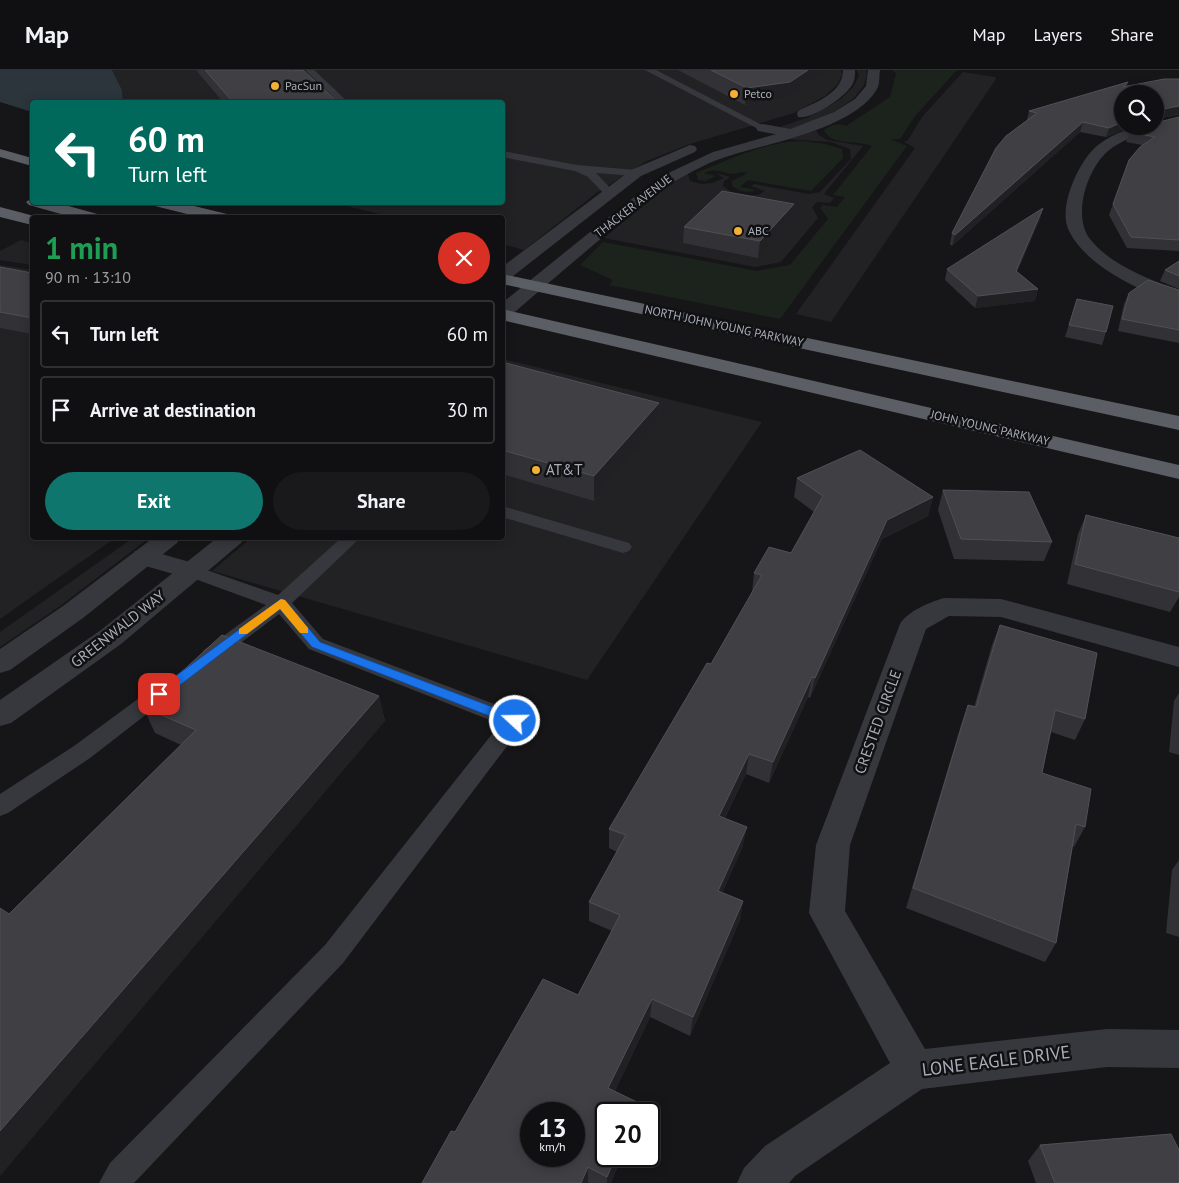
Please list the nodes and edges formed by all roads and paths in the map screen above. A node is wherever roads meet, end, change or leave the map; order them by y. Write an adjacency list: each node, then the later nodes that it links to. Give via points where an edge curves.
1 (309, 70): 5 (lane)
2 (649, 70): 7 (lane)
3 (849, 70): 6 (street, THACKER AVENUE, via 845,86 833,98)
4 (874, 70): 6 (street, THACKER AVENUE, via 876,76 872,86 863,99 846,112)
5 (342, 100)
6 (791, 124): 7 (street); 16 (street, THACKER AVENUE, via 698,162)
7 (763, 128): 14 (street, THACKER AVENUE, via 698,146)
8 (1126, 135): 31 (street, via 1101,149 1084,177 1073,209 1076,232 1094,252 1133,279)
9 (0, 153): 11 (highway)
10 (505, 155): 13 (lane)
11 (30, 161)
12 (0, 168): 15 (highway)
13 (577, 168): 14 (lane); 17 (lane, via 592,175)
14 (636, 174): 16 (street, via 650,179); 17 (street, THACKER AVENUE)
15 (30, 175)
16 (649, 191): 30 (street, THACKER AVENUE)
17 (609, 193): 28 (street, THACKER AVENUE)
18 (16, 198): 19 (highway)
19 (30, 201)
20 (45, 205): 24 (highway)
21 (169, 205): 25 (highway)
22 (190, 205): 26 (highway)
23 (0, 212): 27 (highway)
24 (84, 215)
25 (212, 215)
26 (226, 215)
27 (30, 220)
28 (505, 276)
29 (505, 279): 30 (highway, NORTH JOHN YOUNG PARKWAY)
30 (534, 286): 32 (street, THACKER AVENUE); 34 (highway, NORTH JOHN YOUNG PARKWAY)
31 (1179, 298)
32 (505, 310)
33 (505, 314): 35 (highway, JOHN YOUNG PARKWAY)
34 (1179, 423)
35 (1179, 472)
36 (505, 512): 40 (lane)
37 (165, 540): 41 (street)
38 (230, 540): 42 (street, GREENWALD WAY)
39 (348, 540): 43 (lane)
40 (623, 548)
41 (144, 557): 42 (street); 45 (street)
42 (191, 571): 43 (lane); 46 (street, GREENWALD WAY, via 111,637)
43 (281, 603): 47 (lane, via 82,752); 50 (lane, via 316,644 515,721 334,954 121,1174)
44 (1179, 657): 49 (street, CRESTED CIRCLE, via 1001,608 944,607 914,624 833,845 827,913)
45 (0, 663)
46 (0, 715)
47 (0, 806)
48 (1179, 1049): 49 (street, LONE EAGLE DRIVE, via 1107,1048)
49 (915, 1070): 51 (street, LONE EAGLE DRIVE, via 780,1161)
50 (116, 1183)
51 (760, 1183)

